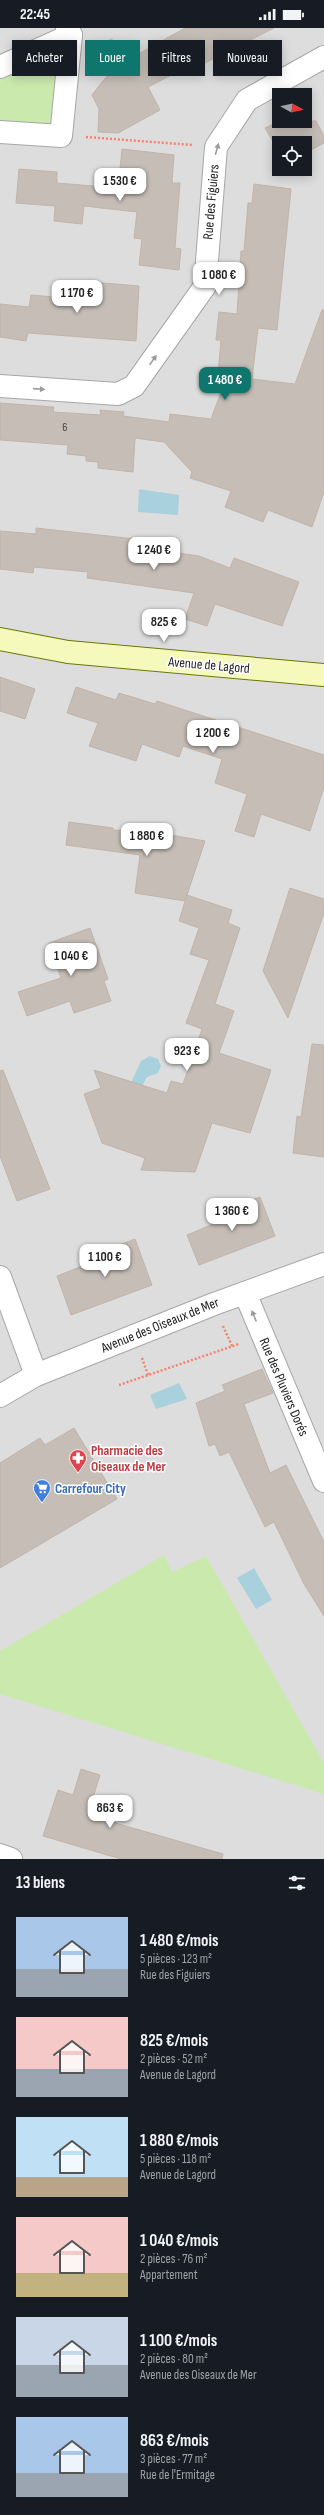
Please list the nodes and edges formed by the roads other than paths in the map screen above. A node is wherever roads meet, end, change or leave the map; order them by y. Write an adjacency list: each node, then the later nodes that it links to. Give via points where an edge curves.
1 (69, 31): 3 (street); 4 (street, via 61,136)
2 (324, 57): 5 (street, Rue des Figuiers, one-way to 2, via 118,394 134,386 204,286 216,147 247,100)
3 (0, 67)
4 (0, 132)
5 (0, 386)
6 (0, 640): 7 (street, Avenue de Lagord, via 68,652)
7 (324, 675)
8 (324, 1264): 10 (street, Avenue des Oiseaux de Mer)
9 (0, 1277): 11 (street)
10 (245, 1293): 11 (street, Avenue des Oiseaux de Mer); 13 (street, Rue des Pluviers Dorés, one-way to 10)
11 (36, 1375): 12 (street, Avenue des Oiseaux de Mer)
12 (0, 1396)
13 (324, 1481)
14 (0, 1855): 15 (street)
15 (12, 1859)

